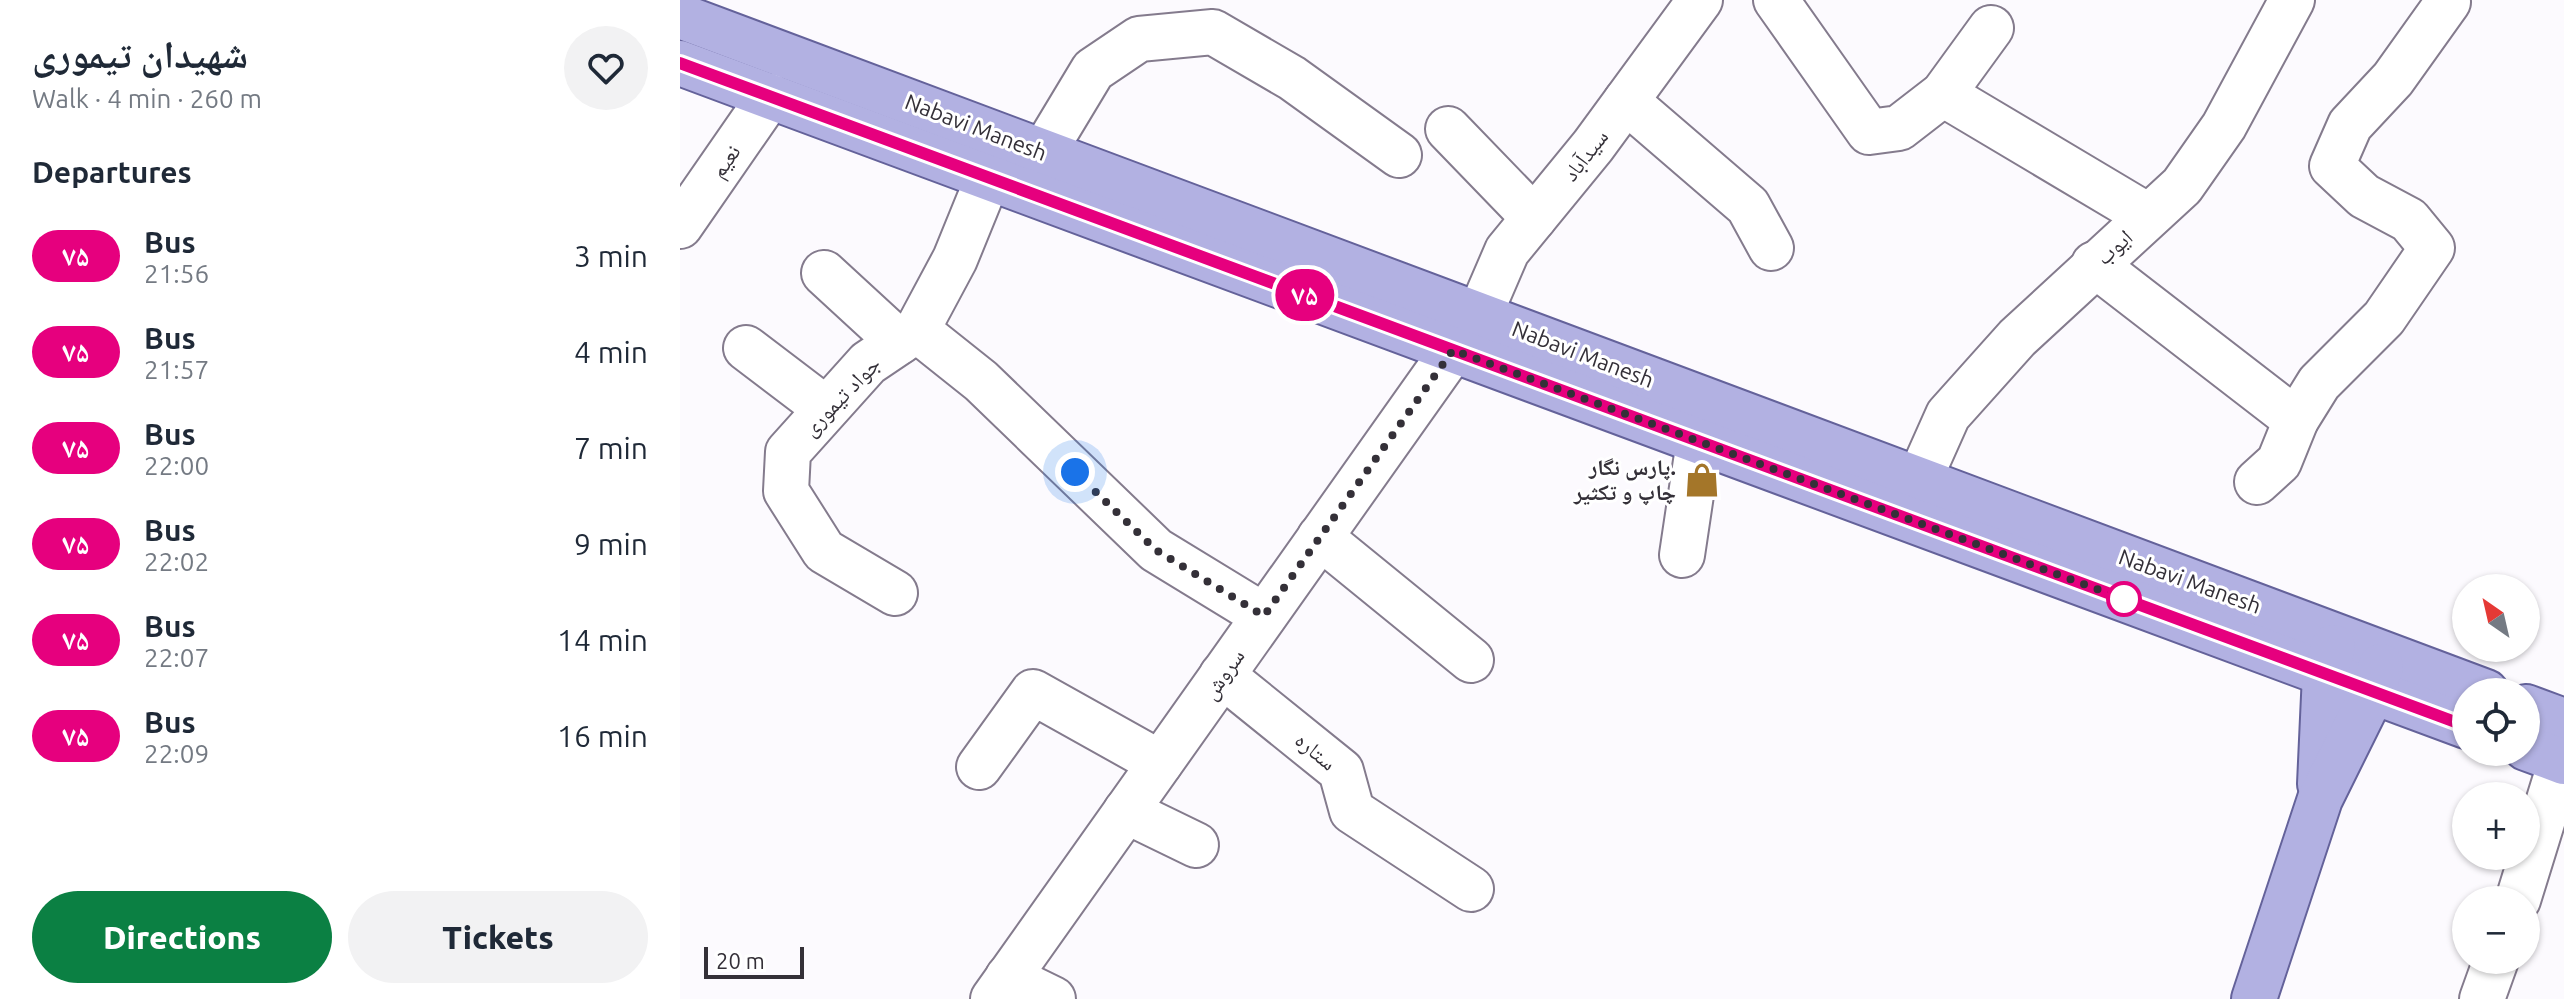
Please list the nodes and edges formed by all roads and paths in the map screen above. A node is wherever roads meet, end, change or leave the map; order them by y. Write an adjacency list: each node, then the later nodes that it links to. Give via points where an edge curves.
1 (1700, 0): 10 (street, سیدآباد)
2 (1776, 0): 8 (street, via 1869,132 1899,128)
3 (2292, 0): 15 (street, ایوب, via 2224,126 2182,186)
4 (2448, 2): 26 (street, via 2393,79 2350,125 2332,166 2364,196 2409,220 2432,248 2384,318 2319,383)
5 (680, 16): 12 (main road, Nabavi Manesh)
6 (1991, 28): 8 (street)
7 (680, 63): 9 (main road, Nabavi Manesh)
8 (1943, 94): 15 (street)
9 (770, 96): 14 (main road, Nabavi Manesh); 17 (street, نعیم)
10 (1626, 101): 16 (street, سیدآباد); 18 (street, via 1748,206)
11 (1448, 129): 16 (street)
12 (1043, 153): 13 (street, via 1093,70 1139,39 1213,32 1292,78); 21 (main road, Nabavi Manesh)
13 (1399, 155)
14 (988, 178): 22 (street, جواد تیموری, via 955,259); 24 (main road, Nabavi Manesh)
15 (2148, 216): 19 (street, ایوب)
16 (1534, 218): 21 (street, سیدآباد, via 1507,251)
17 (680, 226)
18 (1771, 248)
19 (2094, 264): 26 (street); 28 (street, ایوب, via 1948,415)
20 (824, 273): 22 (street)
21 (1479, 316): 28 (main road, Nabavi Manesh)
22 (908, 336): 25 (street, جواد تیموری, via 868,363); 33 (street, via 981,381 1156,550)
23 (746, 348): 25 (street)
24 (1453, 350): 27 (main road, Nabavi Manesh); 30 (street, سروش)
25 (825, 408): 32 (street, جواد تیموری, via 788,452 786,491 824,551)
26 (2296, 420): 29 (street, via 2279,462)
27 (1699, 441): 31 (street); 34 (main road, Nabavi Manesh)
28 (1919, 480): 34 (main road, Nabavi Manesh)
29 (2257, 482)
30 (1320, 537): 33 (street, سروش); 35 (street)
31 (1682, 555)
32 (895, 593)
33 (1264, 616): 37 (street, سروش)
34 (2331, 655): 36 (main road, Nabavi Manesh); 44 (main road)
35 (1471, 660)
36 (2379, 673): 38 (main road, Nabavi Manesh); 39 (main road, Nabavi Manesh); 44 (main road)
37 (1222, 675): 42 (street, سروش); 48 (street, ستاره, via 1341,771 1352,811)
38 (2452, 686)
39 (2452, 717)
40 (2540, 728): 41 (main road)
41 (2554, 748): 47 (street)
42 (1160, 763): 43 (street, via 1033,692); 45 (street, سروش)
43 (979, 767)
44 (2320, 799): 52 (main road)
45 (1126, 811): 46 (street); 50 (street, سروش)
46 (1196, 845)
47 (2521, 886)
48 (1471, 889)
49 (2491, 974): 53 (street)
50 (1001, 988): 51 (street)
51 (1053, 999)
52 (2254, 999)
53 (2482, 999)

